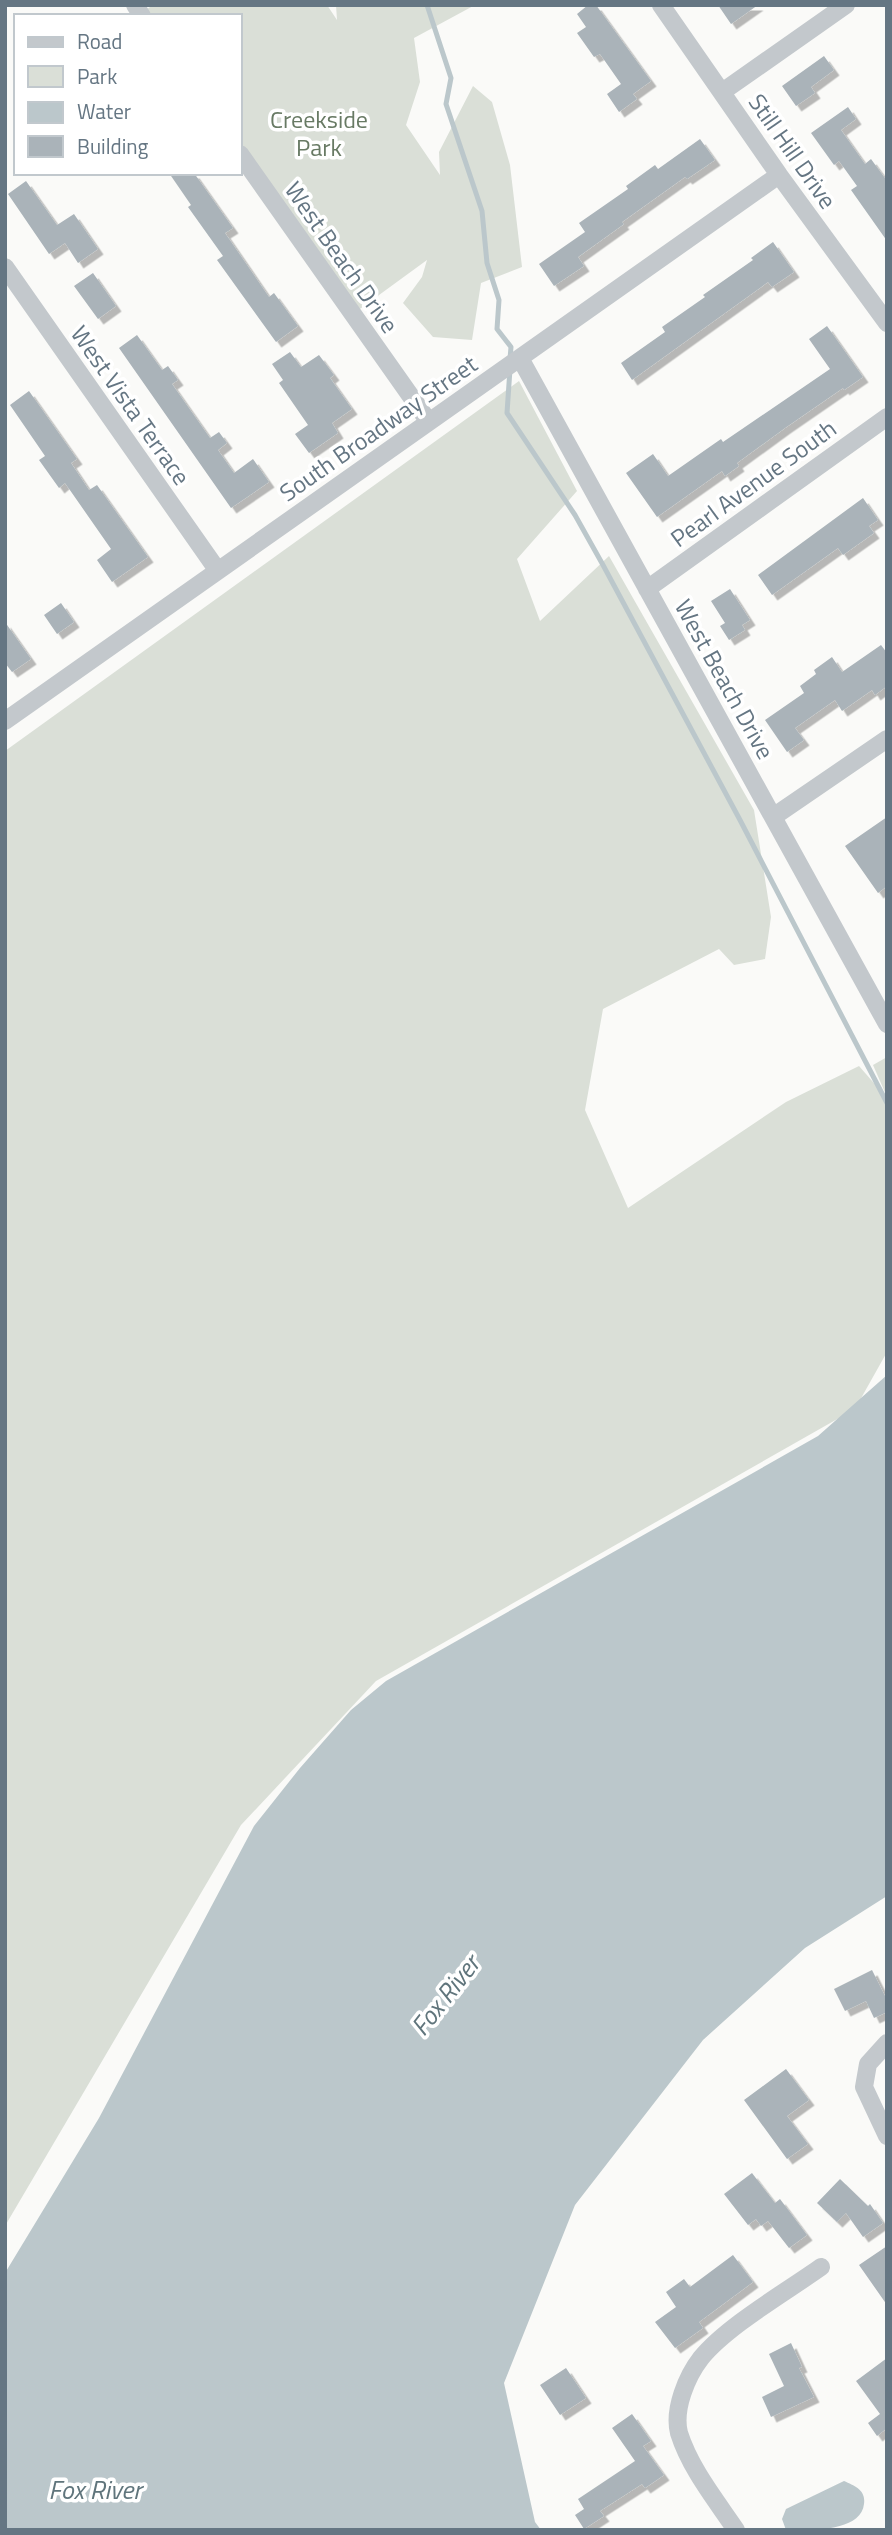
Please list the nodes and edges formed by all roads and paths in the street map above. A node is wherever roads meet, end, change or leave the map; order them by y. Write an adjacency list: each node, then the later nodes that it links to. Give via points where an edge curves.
1 (662, 5): 3 (street, Still Hill Drive)
2 (846, 5): 3 (street)
3 (722, 92): 5 (street, Still Hill Drive)
4 (242, 157): 10 (street, West Beach Drive)
5 (779, 175): 7 (street, Still Hill Drive); 8 (street, South Broadway Street)
6 (5, 267): 11 (street, West Vista Terrace)
7 (887, 323)
8 (520, 358): 10 (street, South Broadway Street); 12 (street, West Beach Drive)
9 (887, 417): 12 (street, Pearl Avenue South)
10 (429, 422): 11 (street, South Broadway Street)
11 (218, 571): 13 (street, South Broadway Street)
12 (647, 589): 15 (street, West Beach Drive)
13 (5, 721)
14 (887, 739): 15 (street)
15 (773, 817): 16 (street, West Beach Drive)
16 (887, 1024)
17 (887, 2043): 18 (street, via 868,2064 864,2087)
18 (887, 2136)
19 (821, 2267): 20 (street, via 724,2336 700,2359 678,2401 679,2431 694,2467)
20 (736, 2530)

